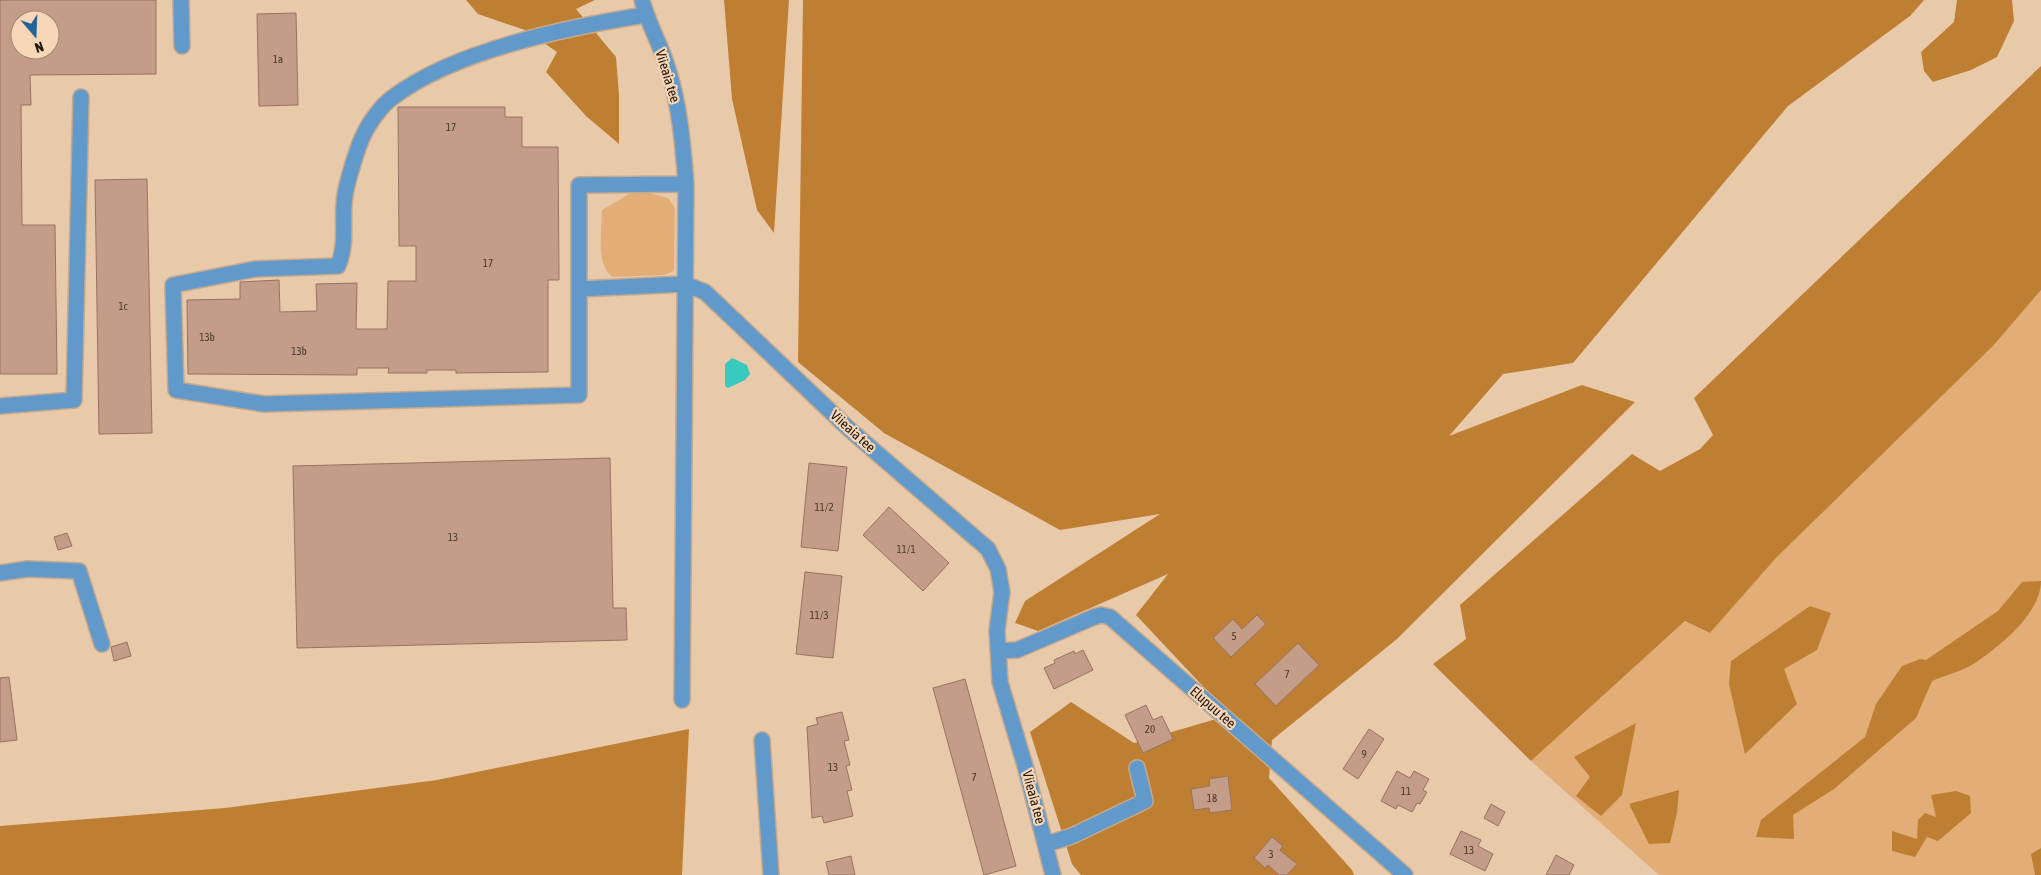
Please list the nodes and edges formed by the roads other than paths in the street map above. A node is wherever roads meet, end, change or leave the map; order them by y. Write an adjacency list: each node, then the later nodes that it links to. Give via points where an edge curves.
1 (181, 0): 4 (street)
2 (642, 0): 3 (street, Viieaia tee)
3 (646, 15): 6 (street, Viieaia tee, via 668,68 679,111); 8 (street, via 587,24 474,56 434,72 390,99 364,134 345,195 344,250 338,266 256,269 173,285 176,390 264,404 579,395)
4 (182, 46)
5 (81, 97): 9 (street, via 74,400)
6 (686, 184): 7 (street, Viieaia tee); 8 (street, via 579,185)
7 (685, 284): 8 (street); 12 (street, Viieaia tee, via 705,292 849,429 988,549 998,569 1002,592); 13 (street)
8 (579, 289)
9 (0, 406)
10 (0, 573): 11 (street, via 27,569 79,571)
11 (102, 644)
12 (998, 651): 16 (street, Viieaia tee, via 1000,682); 19 (street, Elupuu tee, via 1017,650 1094,617 1110,617)
13 (682, 700)
14 (762, 740): 17 (street)
15 (1137, 768): 16 (street, via 1145,802 1072,836)
16 (1046, 844): 18 (street, Viieaia tee)
17 (771, 875)
18 (1053, 875)
19 (1404, 875)

